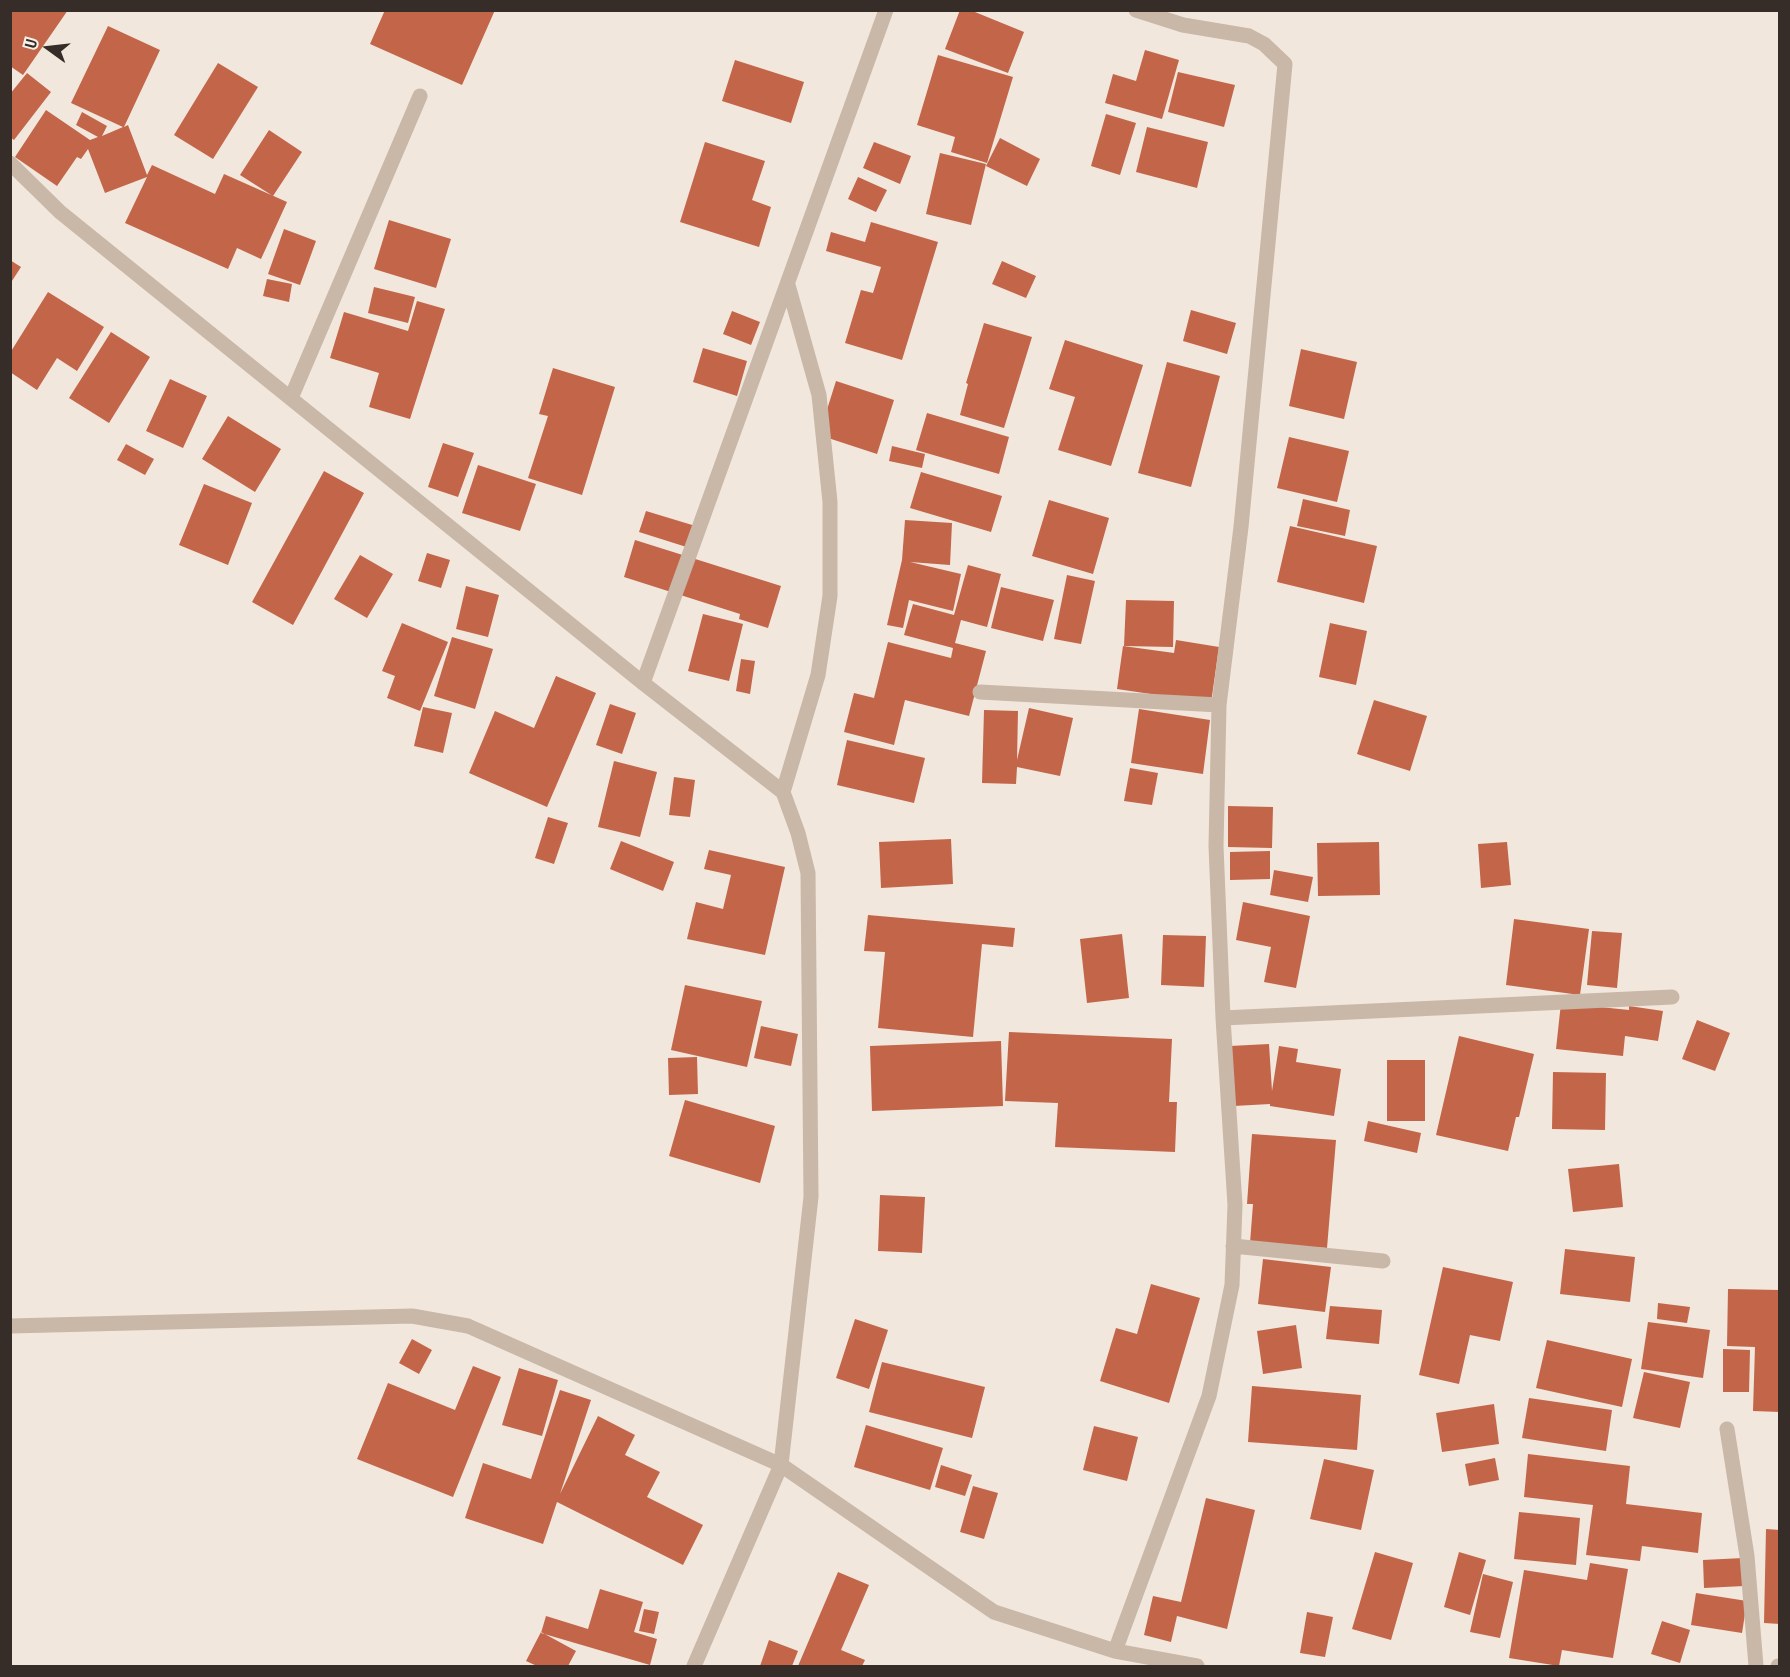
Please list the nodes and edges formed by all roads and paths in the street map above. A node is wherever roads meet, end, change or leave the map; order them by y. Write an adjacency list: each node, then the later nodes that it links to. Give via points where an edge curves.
1 (886, 10): 5 (street)
2 (1136, 10): 9 (street, via 1183,25 1249,36 1286,64 1241,527)
3 (420, 96): 6 (street)
4 (10, 163): 6 (street, via 60,212)
5 (788, 285): 7 (street); 10 (street, via 819,395 830,502 830,597 818,675)
6 (291, 398): 7 (street)
7 (644, 683): 10 (street)
8 (980, 692): 9 (street)
9 (1219, 705): 12 (street, via 1216,846)
10 (783, 792): 17 (street, via 808,873 811,1197)
11 (1672, 997): 12 (street)
12 (1223, 1018): 13 (street, via 1235,1205)
13 (1233, 1246): 14 (street); 18 (street, via 1232,1285 1209,1396)
14 (1383, 1261)
15 (10, 1326): 17 (street, via 412,1316 457,1323)
16 (1727, 1429): 21 (street, via 1747,1556)
17 (782, 1465): 18 (street, via 994,1612); 19 (street)
18 (1115, 1651): 20 (street)
19 (694, 1666)
20 (1197, 1666)
21 (1756, 1666)

